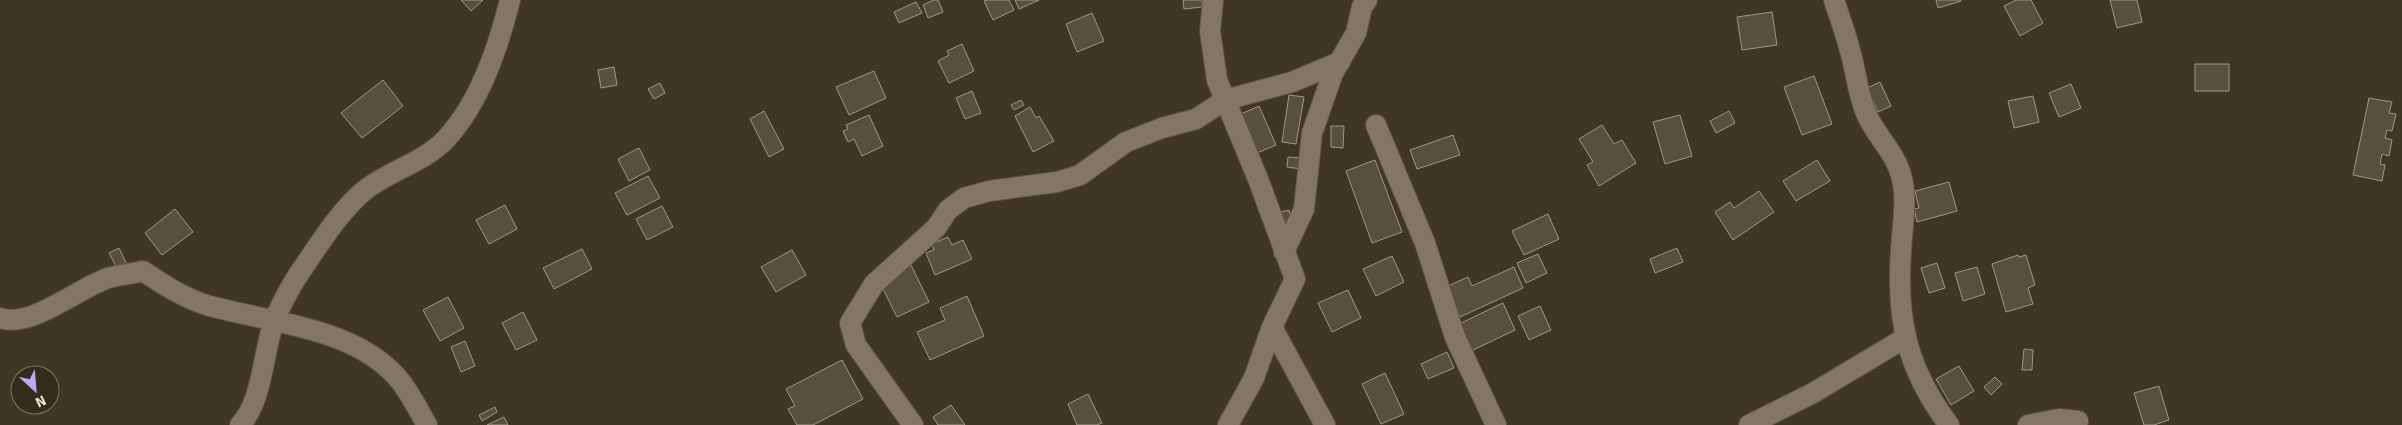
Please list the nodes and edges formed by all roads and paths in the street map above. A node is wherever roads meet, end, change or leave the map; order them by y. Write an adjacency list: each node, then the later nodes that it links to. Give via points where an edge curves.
1 (510, 0): 10 (street, via 493,58 470,104 446,139 424,158 368,188 350,205 304,267)
2 (1213, 0): 6 (street, via 1210,31 1217,80)
3 (1367, 0): 5 (street, via 1362,7 1356,33)
4 (1834, 0): 12 (street, via 1866,112 1902,176 1898,290)
5 (1340, 62): 6 (street, via 1292,82); 8 (street, via 1312,132 1304,209)
6 (1225, 100): 8 (street); 16 (street, via 1196,119 1126,142 1080,175 964,198 874,284 850,323 856,346)
7 (1376, 125): 19 (street, via 1425,243 1454,336)
8 (1284, 252): 11 (street, via 1295,279)
9 (0, 318): 10 (street, via 30,317 108,278 143,271 186,297)
10 (274, 322): 14 (street, via 257,391); 15 (street, via 346,340 382,364 401,381)
11 (1272, 327): 17 (street, via 1254,378); 18 (street)
12 (1905, 338): 20 (street, via 1812,393); 21 (street, via 1910,356 1937,409)
13 (2078, 421): 22 (street, via 2059,419)
14 (240, 425)
15 (427, 425)
16 (913, 425)
17 (1228, 425)
18 (1325, 425)
19 (1496, 425)
20 (1749, 425)
21 (1949, 425)
22 (2028, 425)

